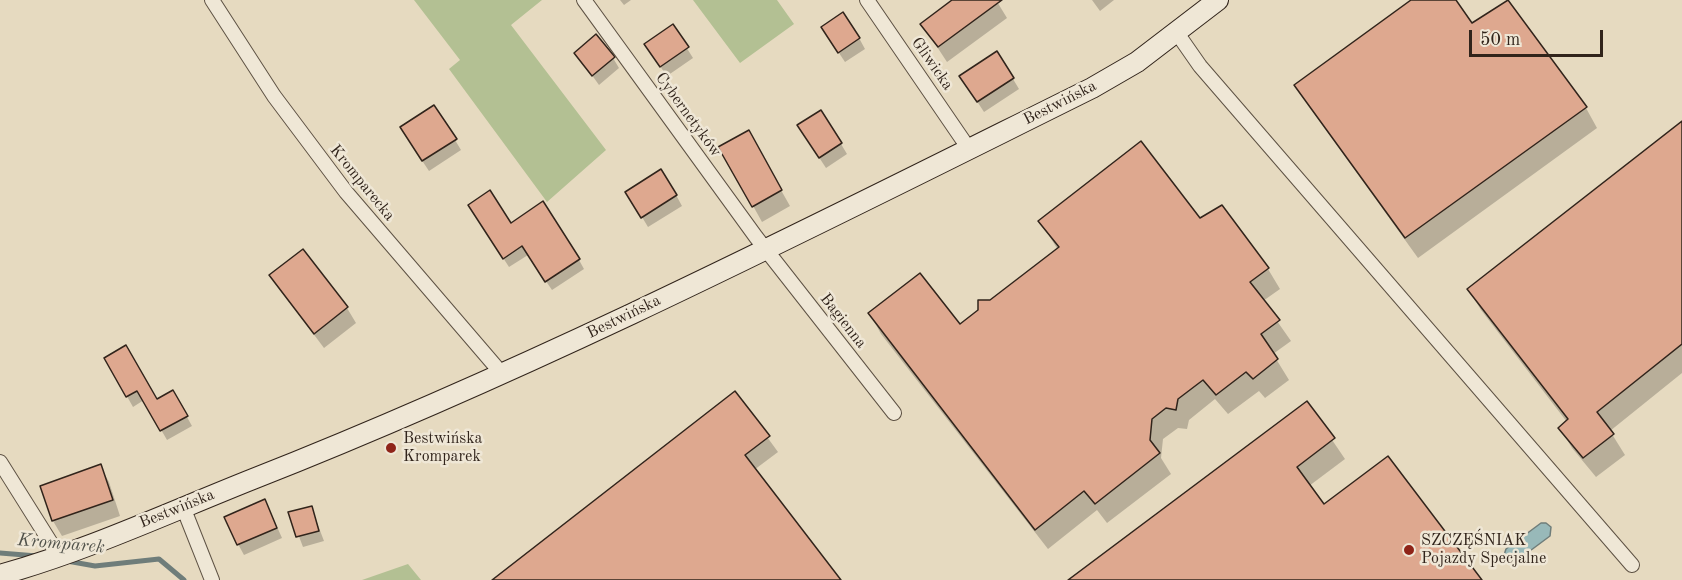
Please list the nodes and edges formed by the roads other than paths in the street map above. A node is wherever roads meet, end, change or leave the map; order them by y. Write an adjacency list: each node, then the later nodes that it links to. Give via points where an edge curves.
1 (213, 0): 8 (street, Kromparecka, via 274,96 346,192)
2 (584, 0): 7 (street, Cybernetyków)
3 (867, 0): 6 (street, Gliwicka)
4 (1218, 0): 5 (street, Bestwińska)
5 (1177, 33): 6 (street, Bestwińska, via 1092,88); 13 (street, via 1200,66)
6 (969, 149): 7 (street, Bestwińska)
7 (766, 249): 8 (street, Bestwińska); 9 (street, Bagienna)
8 (503, 375): 11 (street, Bestwińska)
9 (894, 413)
10 (0, 462): 12 (street)
11 (183, 507): 12 (street, Bestwińska); 15 (street)
12 (59, 556): 14 (street, Bestwińska)
13 (1632, 565)
14 (0, 575)
15 (212, 580)

